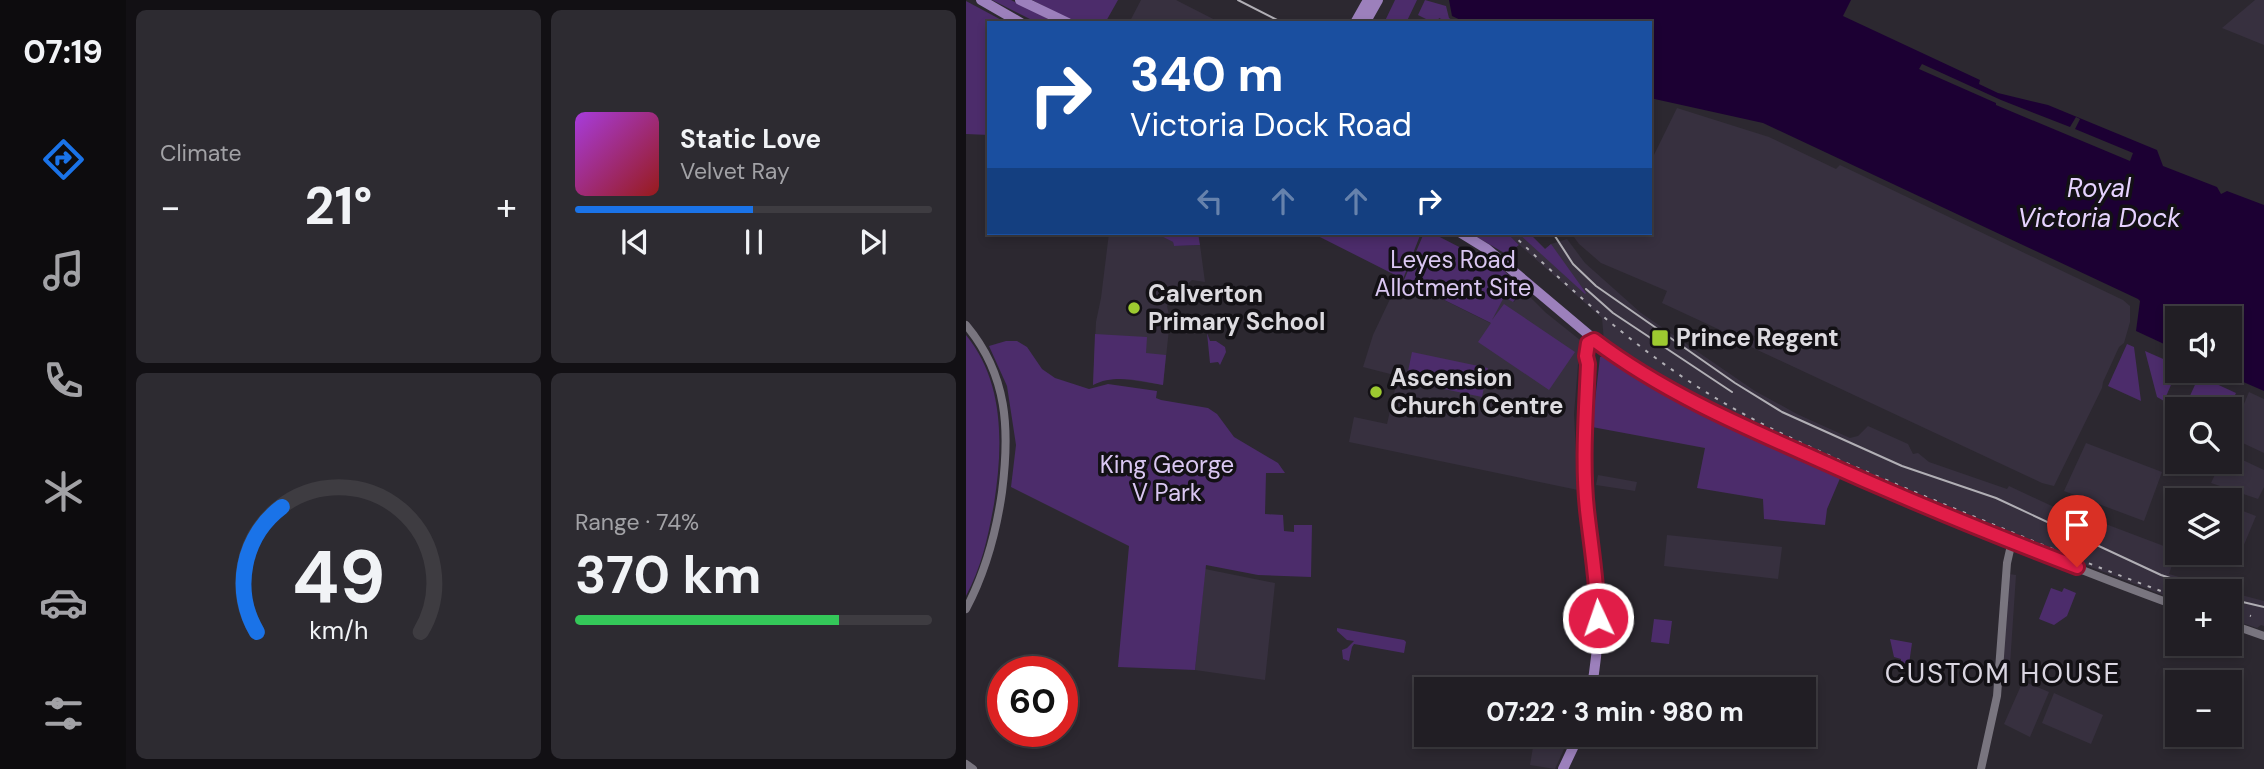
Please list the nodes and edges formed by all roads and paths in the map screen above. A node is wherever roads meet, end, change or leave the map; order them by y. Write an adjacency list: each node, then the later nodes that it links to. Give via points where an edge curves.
1 (981, 0): 5 (main road)
2 (1020, 0): 6 (main road)
3 (1368, 0): 7 (main road)
4 (1378, 0): 8 (main road)
5 (1018, 21)
6 (1064, 21)
7 (1356, 21)
8 (1366, 21)
9 (1465, 235): 11 (main road)
10 (966, 325): 14 (street, via 981,345 999,386 1007,445 993,541)
11 (1594, 340): 12 (street, via 1653,381 1700,405); 17 (main road, via 1588,364 1585,473 1599,633)
12 (2012, 541): 13 (street); 22 (street, via 1997,696)
13 (2165, 601)
14 (966, 609)
15 (2242, 628): 16 (street)
16 (2264, 636)
17 (1593, 677)
18 (1573, 747): 21 (main road)
19 (966, 764): 20 (street)
20 (973, 769)
21 (1563, 769)
22 (1981, 769)

